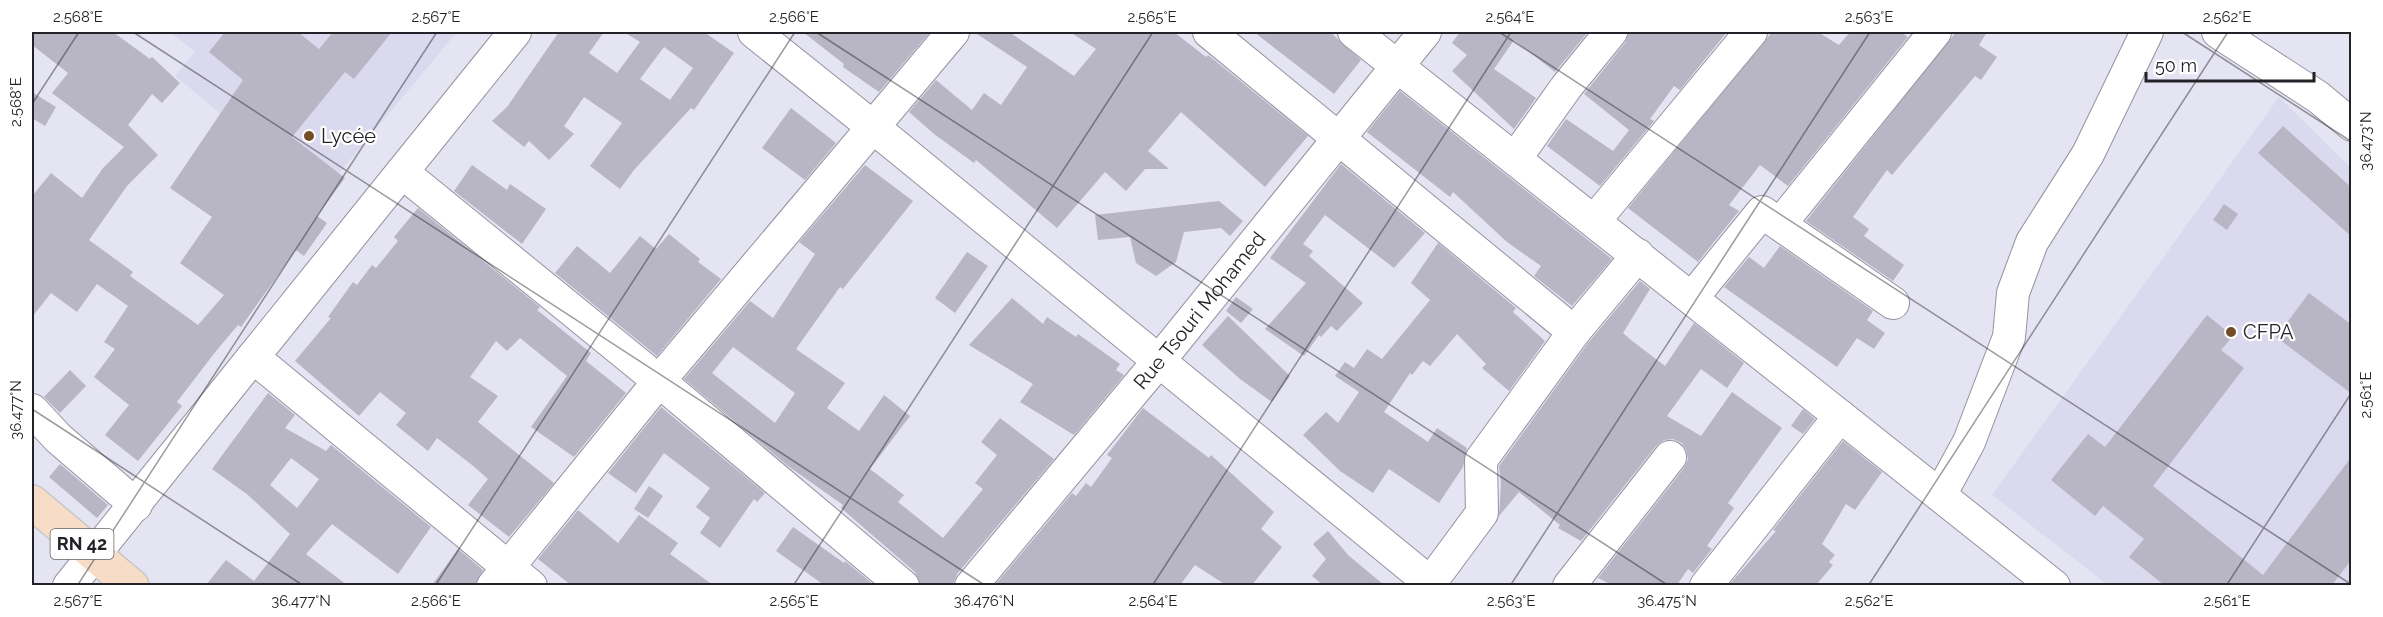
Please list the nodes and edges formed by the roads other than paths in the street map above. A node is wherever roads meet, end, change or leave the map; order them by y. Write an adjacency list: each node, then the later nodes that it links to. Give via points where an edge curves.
1 (516, 32): 17 (street)
2 (754, 32): 14 (street)
3 (953, 32): 14 (street)
4 (1209, 32): 15 (street)
5 (1354, 32): 12 (street)
6 (1425, 32): 12 (street, Rue Tsouri Mohamed)
7 (1611, 32): 16 (street)
8 (1935, 32): 19 (street)
9 (2147, 32): 30 (street, via 2088,154 2032,242 2013,293 2009,337 1970,442)
10 (2218, 32): 13 (street)
11 (1740, 35): 18 (street)
12 (1396, 67): 15 (street, Rue Tsouri Mohamed); 16 (street)
13 (2352, 125)
14 (873, 127): 25 (street); 26 (street)
15 (1340, 137): 23 (street); 25 (street, Rue Tsouri Mohamed)
16 (1515, 159): 18 (street)
17 (402, 172): 24 (street); 26 (street)
18 (1595, 220): 20 (street)
19 (1781, 224): 21 (street, via 1762,212); 22 (street)
20 (1638, 255): 21 (street); 23 (street)
21 (1692, 298): 28 (street)
22 (1893, 303)
23 (1574, 332): 35 (street, via 1481,460 1482,513)
24 (253, 357): 32 (street); 34 (street)
25 (1158, 362): 35 (street); 39 (street, Rue Tsouri Mohamed)
26 (659, 381): 34 (street); 38 (street)
27 (32, 410): 32 (street, via 58,438)
28 (1840, 416): 30 (street); 41 (street)
29 (1670, 457): 40 (street)
30 (1940, 495): 42 (street)
31 (32, 502): 33 (main road, RN 42)
32 (136, 504): 33 (street)
33 (95, 555): 36 (street); 37 (main road, RN 42)
34 (511, 579)
35 (1430, 584)
36 (69, 585)
37 (132, 585)
38 (903, 585)
39 (971, 585)
40 (1569, 585)
41 (1706, 585)
42 (2054, 585)

